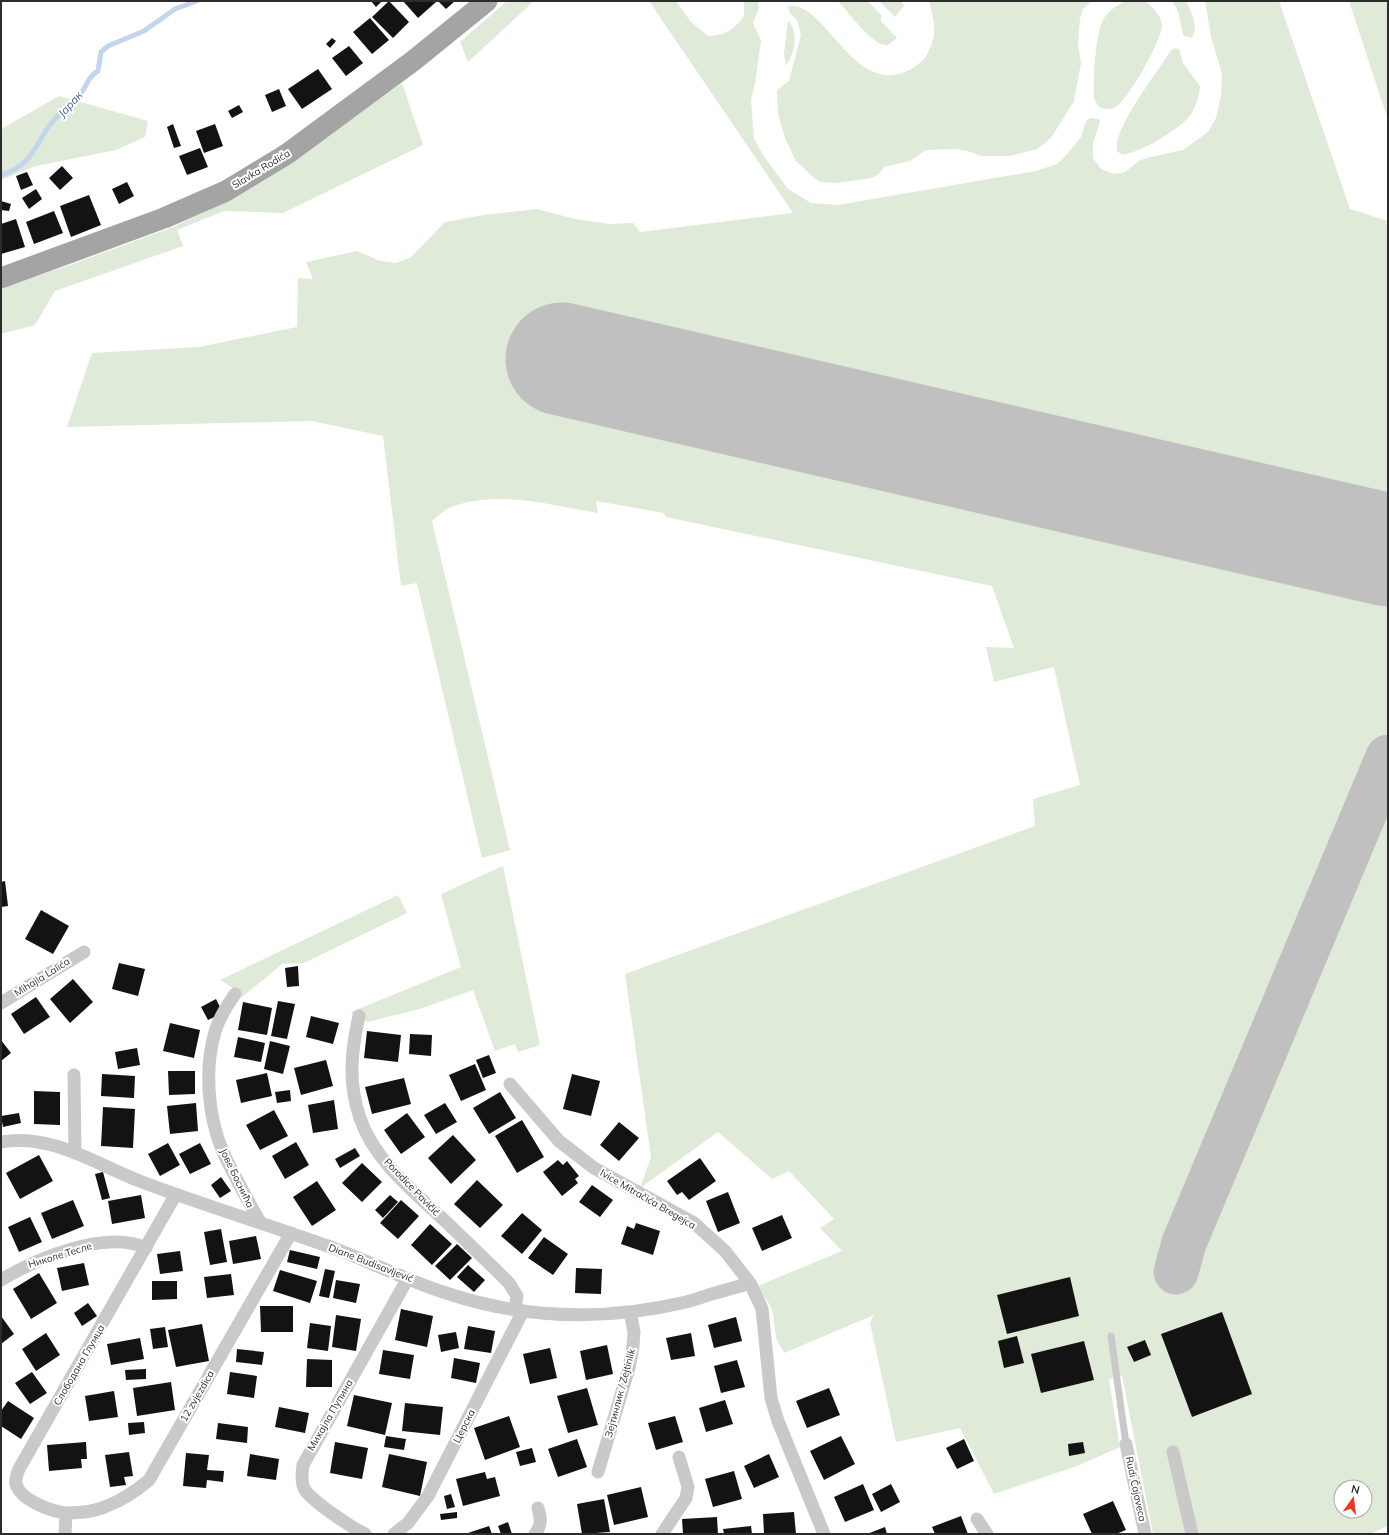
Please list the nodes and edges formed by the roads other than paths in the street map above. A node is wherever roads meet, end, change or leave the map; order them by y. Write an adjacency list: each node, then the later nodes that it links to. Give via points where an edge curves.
1 (487, 1): 2 (main road, Slavka Rodića, via 413,61 287,154 226,191 157,220)
2 (1, 278)
3 (84, 952): 5 (street, Mihajla Lalića)
4 (235, 994): 12 (street, Јове Боснића, via 218,1025 211,1049 211,1100 223,1150)
5 (1, 1003)
6 (359, 1016): 18 (street, Porodice Pavičić, via 353,1045 352,1080 360,1119 371,1141 404,1182 509,1283 517,1296)
7 (74, 1075): 10 (street)
8 (510, 1084): 17 (street, Ivice Mitračića Bregejca, via 559,1140 594,1168 694,1223 725,1251)
9 (1, 1142): 10 (street, Diane Budisavljević, via 42,1142)
10 (75, 1153): 11 (street, Diane Budisavljević)
11 (176, 1194): 12 (street, Diane Budisavljević); 14 (street, Слободана Глумца)
12 (260, 1222): 13 (street, Diane Budisavljević)
13 (291, 1233): 15 (street, Diane Budisavljević, via 372,1262); 26 (street, 12 zvjezdica, via 149,1480 130,1496 106,1507)
14 (146, 1248): 16 (street, Николе Тесле, via 117,1242 94,1244 60,1253); 26 (street, Слободана Глумца, via 15,1478 22,1495 31,1501)
15 (408, 1278): 18 (street, Diane Budisavljević, via 496,1308); 29 (street, Михајла Пупина, via 303,1465 304,1489)
16 (1, 1280)
17 (750, 1283): 19 (street, Diane Budisavljević, via 687,1302); 33 (street, Ivice Mitračića Bregejca, via 762,1309 773,1406)
18 (519, 1310): 19 (street, Diane Budisavljević, via 594,1316); 30 (street, Церска, via 428,1496 408,1523)
19 (630, 1312): 24 (street, Зејтинлик / Zejtinlik, via 634,1332 629,1368)
20 (1111, 1336): 21 (lane)
21 (1126, 1444): 35 (street, Rudi Čajaveca)
22 (1173, 1452): 36 (street)
23 (679, 1457): 32 (street, via 688,1487 686,1498)
24 (598, 1472)
25 (538, 1508): 31 (street, via 540,1528)
26 (66, 1513): 28 (street)
27 (977, 1519): 34 (street)
28 (65, 1534)
29 (365, 1534)
30 (394, 1534)
31 (535, 1534)
32 (662, 1534)
33 (824, 1534)
34 (987, 1534)
35 (1145, 1534)
36 (1192, 1534)

